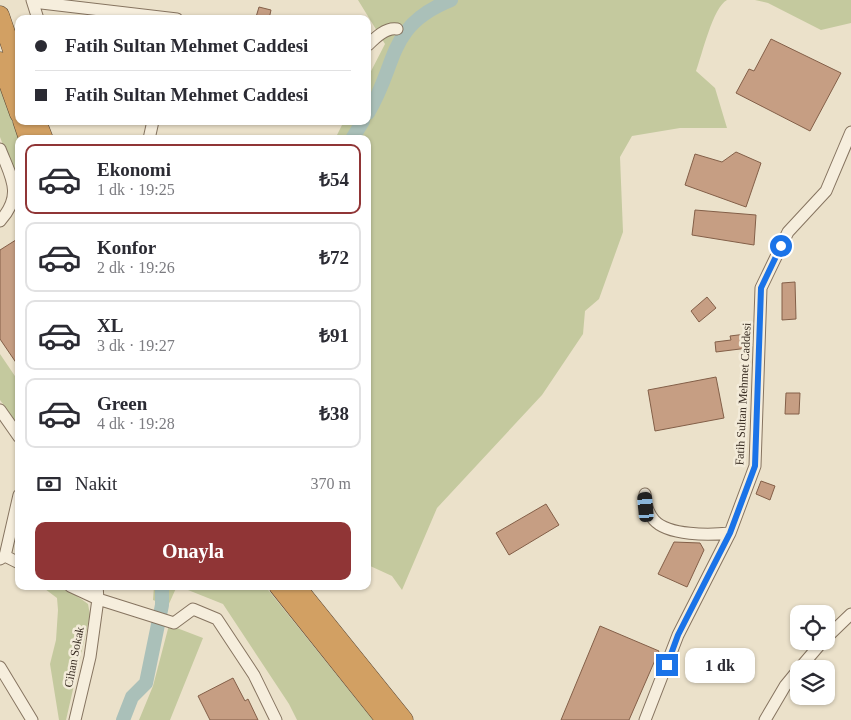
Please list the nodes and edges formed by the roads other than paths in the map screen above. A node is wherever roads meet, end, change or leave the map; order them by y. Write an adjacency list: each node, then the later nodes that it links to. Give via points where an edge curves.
1 (32, 1): 3 (street); 4 (street)
2 (0, 15): 7 (highway)
3 (37, 15)
4 (145, 15)
5 (397, 29): 6 (street, via 385,31)
6 (371, 43)
7 (15, 59)
8 (0, 62): 9 (highway)
9 (15, 103)
10 (851, 132): 17 (street, Fatih Sultan Mehmet Caddesi, via 826,191 788,232 761,288 755,466)
11 (0, 148): 12 (street, via 14,185 14,200)
12 (0, 221)
13 (0, 410): 14 (street)
14 (15, 431)
15 (645, 494): 17 (street, via 646,507 654,521 675,531 705,535)
16 (15, 510): 18 (street)
17 (730, 533): 36 (street, Fatih Sultan Mehmet Caddesi, via 678,635)
18 (2, 557): 19 (street)
19 (15, 562)
20 (79, 590): 24 (street)
21 (97, 590): 24 (street, Cihan Sokak)
22 (281, 590): 34 (highway)
23 (299, 590): 35 (highway)
24 (98, 599): 32 (street, Cihan Sokak, via 90,657); 33 (street, via 174,623 193,609 216,619 254,675)
25 (851, 614): 26 (street)
26 (835, 629)
27 (815, 650): 28 (street)
28 (807, 660)
29 (0, 667): 31 (street)
30 (790, 680): 37 (street)
31 (32, 720)
32 (74, 720)
33 (276, 720)
34 (385, 720)
35 (404, 720)
36 (645, 720)
37 (765, 720)

